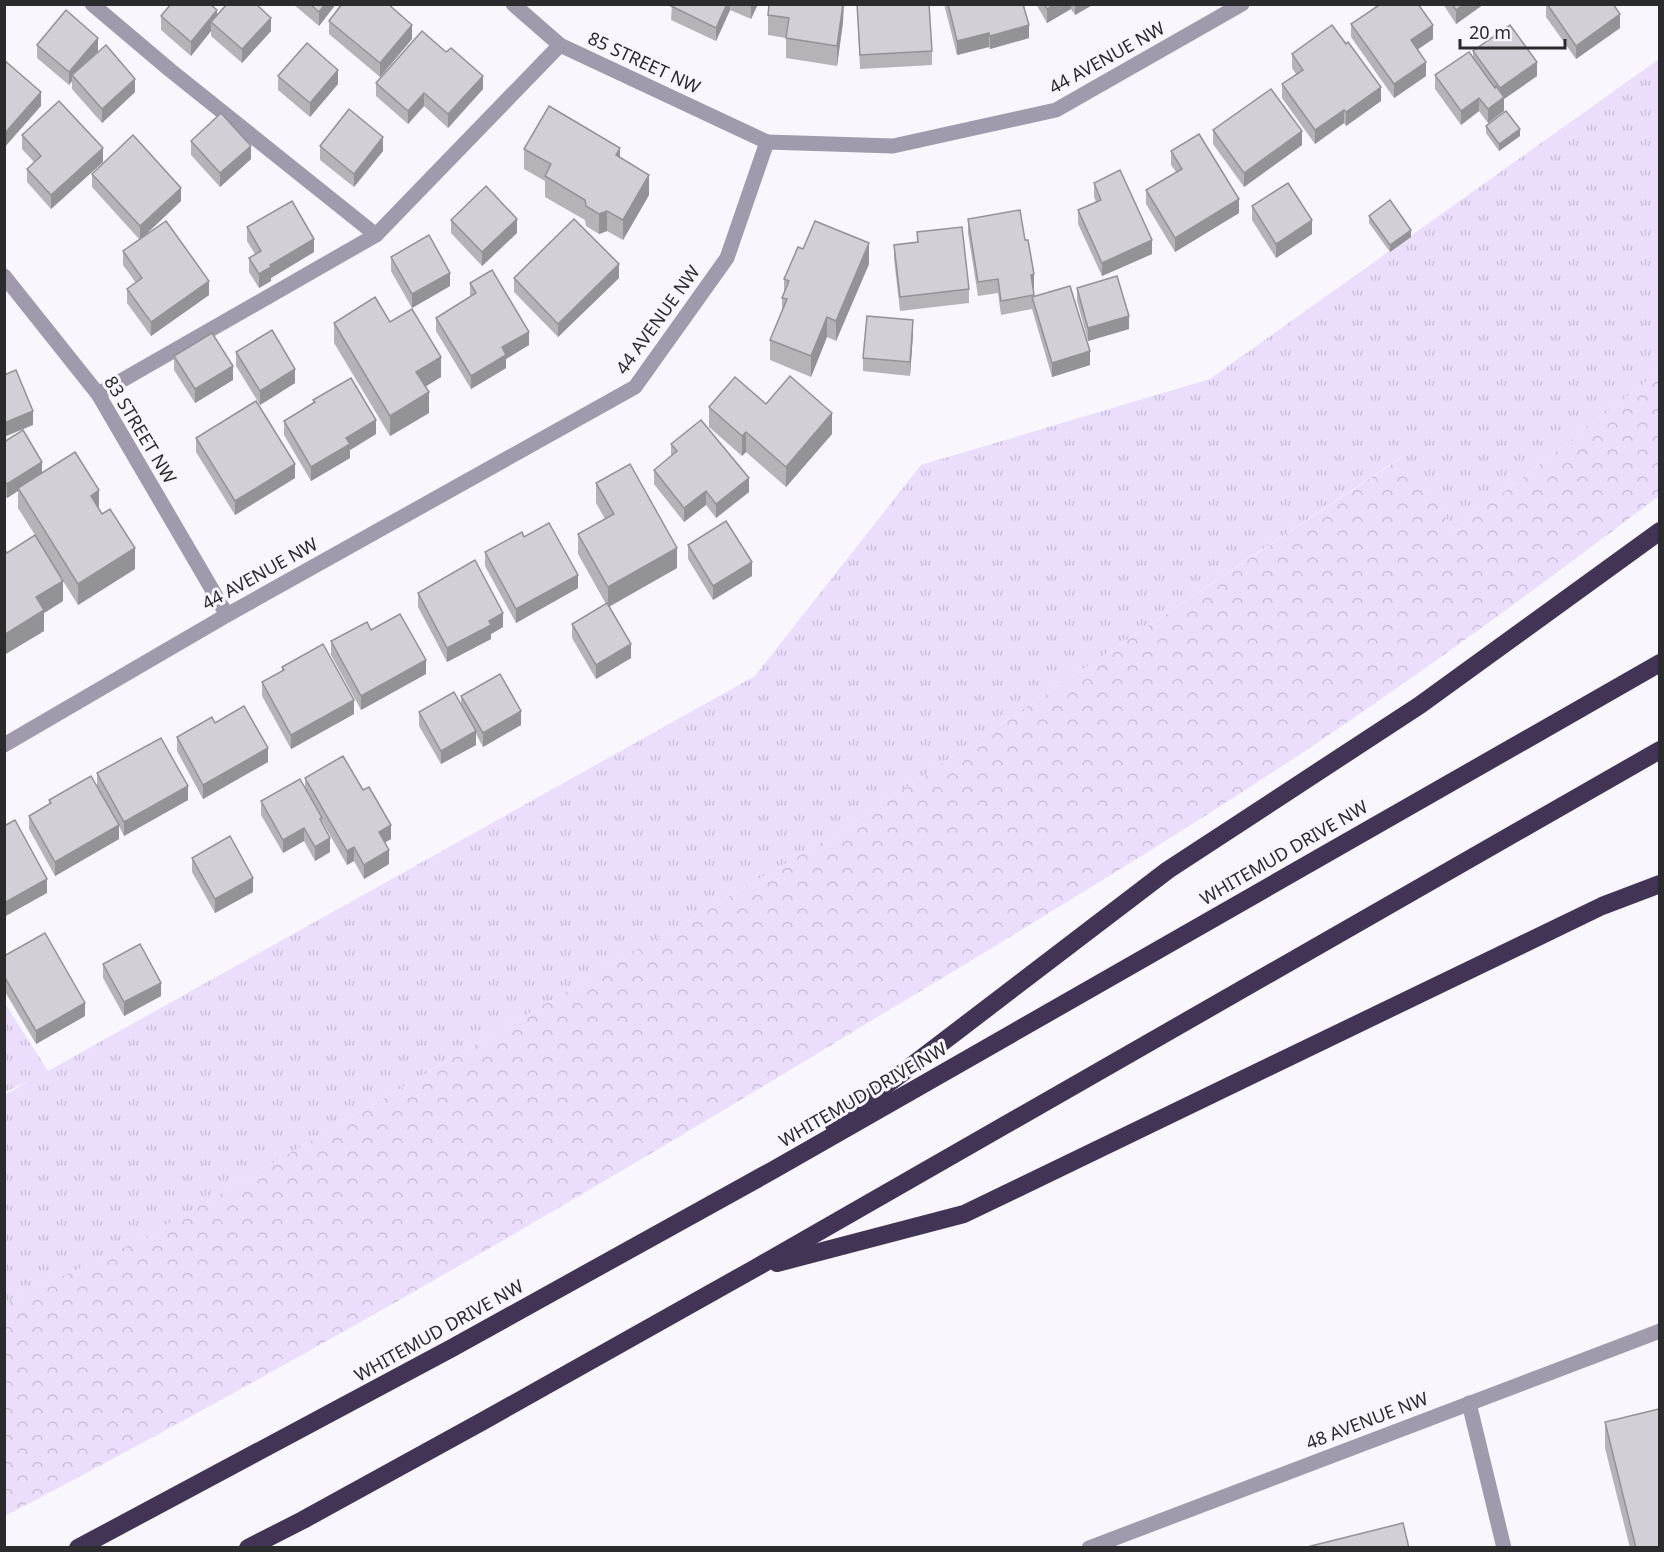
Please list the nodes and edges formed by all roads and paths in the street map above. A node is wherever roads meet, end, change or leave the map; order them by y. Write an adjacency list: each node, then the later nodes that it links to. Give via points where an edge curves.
1 (92, 4): 6 (street)
2 (513, 4): 4 (street, 85 STREET NW)
3 (1242, 4): 5 (street, 44 AVENUE NW, via 1056,111 893,146)
4 (560, 45): 5 (street, 85 STREET NW); 6 (street)
5 (767, 142): 10 (street, 44 AVENUE NW, via 727,258 635,387)
6 (376, 235): 8 (street)
7 (4, 276): 8 (street, 83 STREET NW)
8 (98, 394): 10 (street, 83 STREET NW)
9 (1659, 531): 15 (highway, via 1420,705 1168,870)
10 (227, 615): 12 (street, 44 AVENUE NW)
11 (1659, 663): 15 (highway, WHITEMUD DRIVE NW)
12 (4, 745)
13 (1659, 750): 16 (highway)
14 (1659, 884): 16 (highway, via 1602,906 964,1214)
15 (775, 1169): 20 (highway, WHITEMUD DRIVE NW)
16 (752, 1270): 21 (highway)
17 (1659, 1330): 18 (street, 48 AVENUE NW)
18 (1469, 1403): 19 (street, 48 AVENUE NW); 23 (street)
19 (1118, 1542): 22 (street, 48 AVENUE NW)
20 (78, 1548)
21 (248, 1548)
22 (1089, 1548)
23 (1504, 1548)

